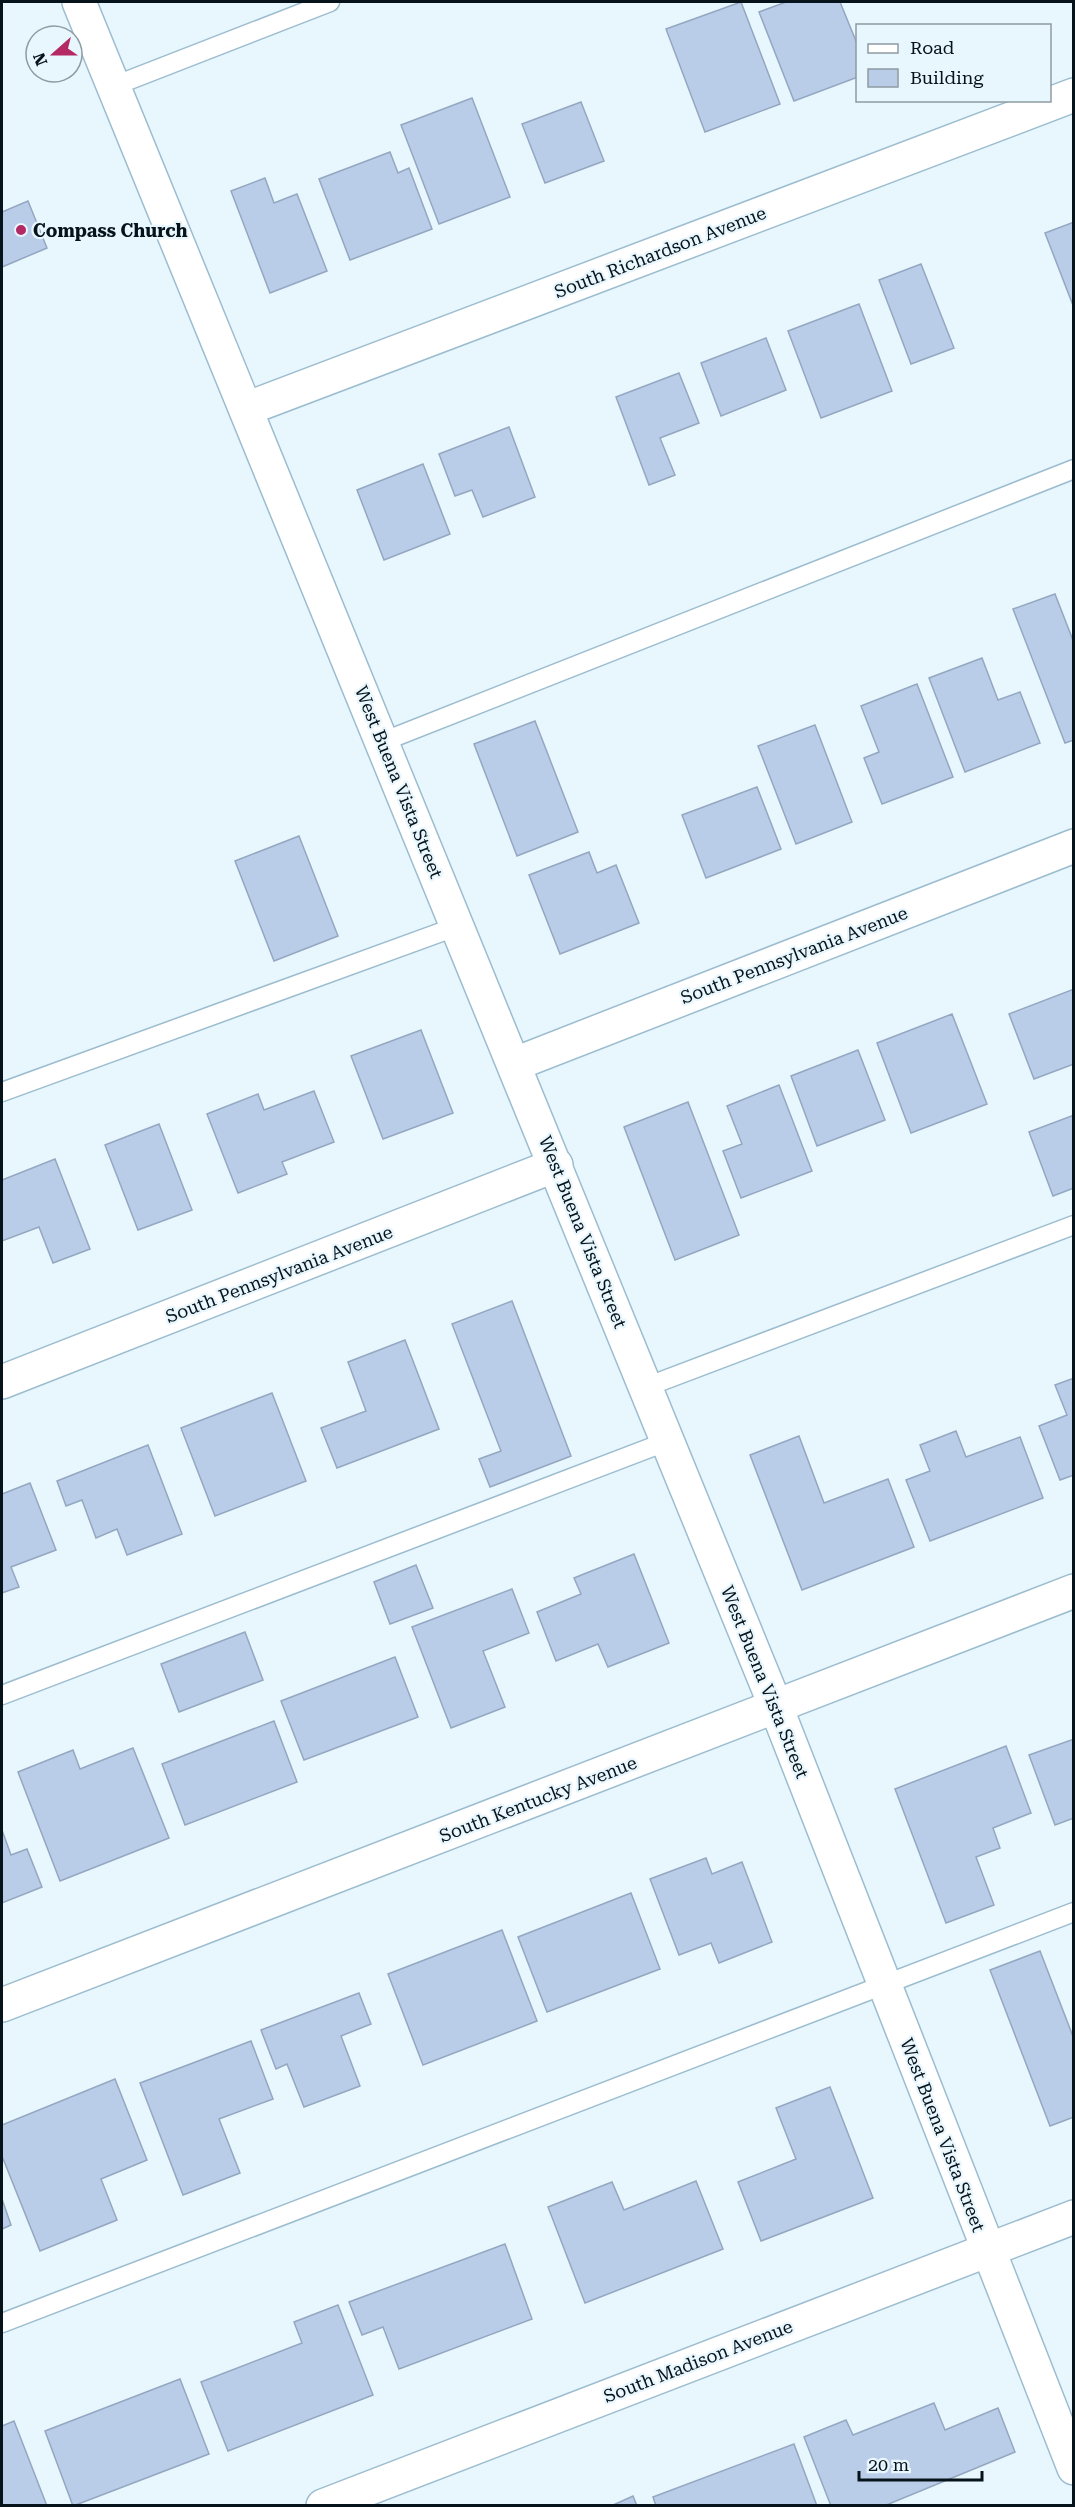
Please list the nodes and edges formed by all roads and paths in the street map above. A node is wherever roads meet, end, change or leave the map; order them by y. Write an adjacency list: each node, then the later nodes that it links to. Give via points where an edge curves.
1 (79, 2): 3 (street, West Buena Vista Street)
2 (330, 2): 3 (lane)
3 (114, 86): 5 (street, West Buena Vista Street)
4 (1074, 94): 5 (street, South Richardson Avenue)
5 (246, 409): 7 (street, West Buena Vista Street)
6 (1074, 469): 7 (lane)
7 (382, 742): 9 (street, West Buena Vista Street)
8 (1074, 846): 10 (street, South Pennsylvania Avenue)
9 (458, 926): 10 (street, West Buena Vista Street); 11 (lane)
10 (515, 1064): 12 (street, West Buena Vista Street)
11 (2, 1092)
12 (556, 1165): 14 (street, South Pennsylvania Avenue); 15 (street, West Buena Vista Street)
13 (1074, 1225): 15 (lane)
14 (2, 1382)
15 (646, 1387): 16 (street, West Buena Vista Street)
16 (668, 1441): 18 (lane); 19 (street, West Buena Vista Street)
17 (1074, 1591): 19 (street, South Kentucky Avenue)
18 (2, 1695)
19 (776, 1707): 21 (street, West Buena Vista Street); 22 (street, South Kentucky Avenue)
20 (1074, 1912): 21 (lane)
21 (885, 1986): 24 (street, West Buena Vista Street); 25 (lane)
22 (2, 2005)
23 (1074, 2217): 24 (street, South Madison Avenue)
24 (988, 2250): 26 (street, West Buena Vista Street); 27 (street, South Madison Avenue)
25 (2, 2323)
26 (1074, 2468)
27 (323, 2505)

